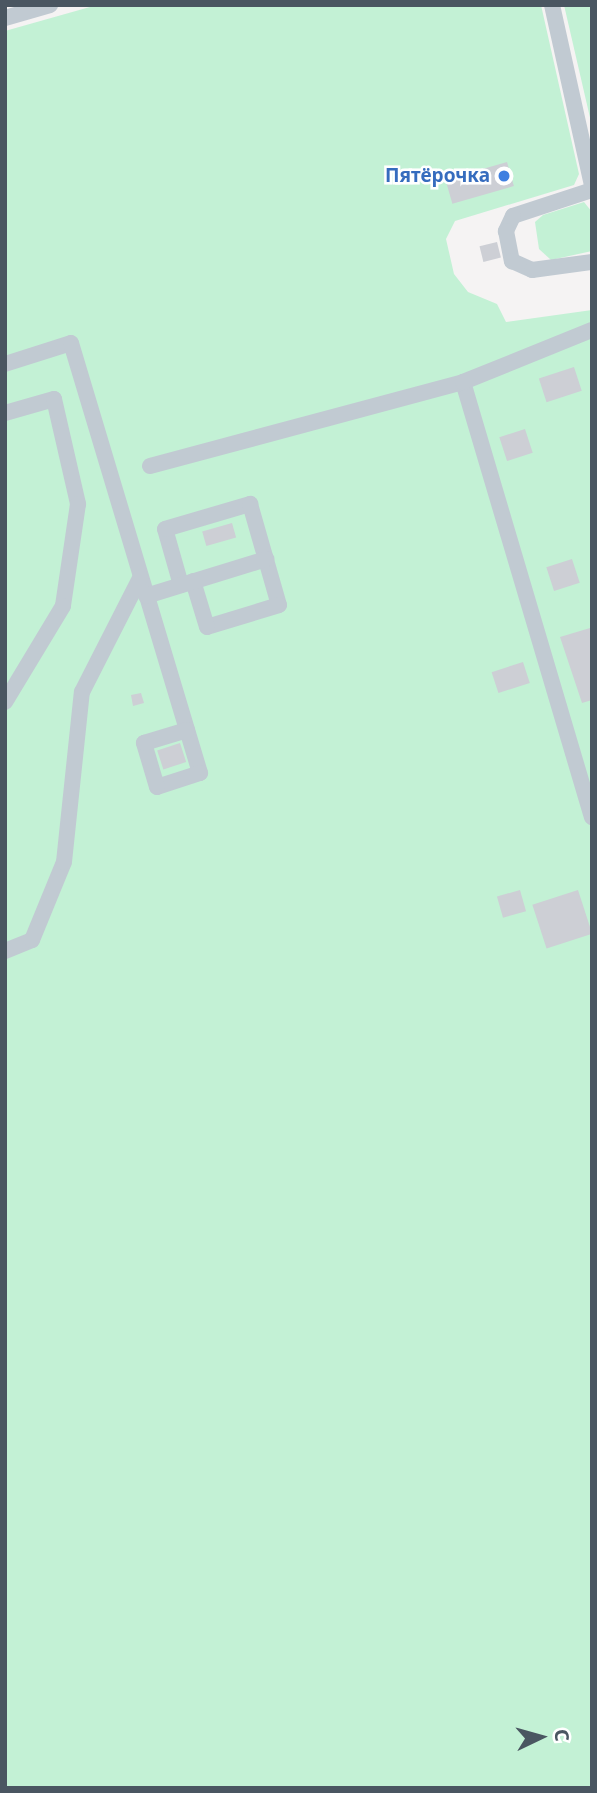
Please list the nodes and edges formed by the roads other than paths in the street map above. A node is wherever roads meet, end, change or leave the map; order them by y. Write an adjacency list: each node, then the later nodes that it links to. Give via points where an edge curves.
1 (50, 5): 3 (street)
2 (552, 5): 4 (street)
3 (5, 18)
4 (586, 141): 5 (street)
5 (592, 188): 6 (street, via 513,216 506,231 512,261 532,270)
6 (592, 262)
7 (592, 330): 9 (street)
8 (5, 363): 13 (street, via 71,343)
9 (463, 382): 11 (street); 18 (street)
10 (5, 413): 16 (street, via 54,399 78,504 64,606)
11 (150, 466)
12 (266, 559): 14 (street); 14 (street, via 279,605 219,624 206,627); 14 (street, via 250,504 165,529)
13 (139, 578): 15 (street); 19 (street, via 82,692 64,862 32,940)
14 (187, 583): 15 (street)
15 (146, 596): 17 (street)
16 (5, 702)
17 (187, 730)
18 (592, 817)
19 (5, 951)

